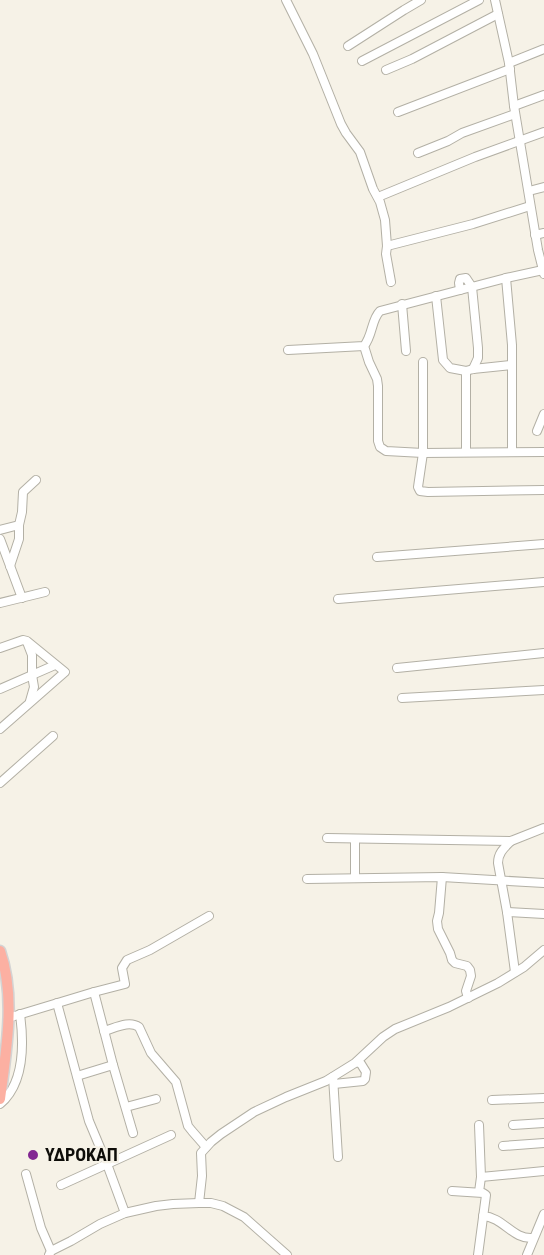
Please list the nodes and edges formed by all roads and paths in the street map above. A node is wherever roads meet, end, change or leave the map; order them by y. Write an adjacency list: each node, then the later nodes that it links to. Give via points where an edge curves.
1 (286, 0): 19 (street)
2 (421, 0): 6 (street)
3 (479, 0): 8 (street)
4 (495, 0): 5 (street)
5 (498, 14): 9 (street); 10 (street)
6 (348, 46)
7 (544, 49): 9 (street)
8 (362, 61)
9 (510, 66): 12 (street); 13 (street)
10 (386, 70)
11 (544, 94): 12 (street)
12 (514, 110): 15 (street); 16 (street)
13 (398, 112)
14 (544, 132): 15 (street)
15 (520, 141): 18 (street); 19 (street)
16 (418, 153)
17 (544, 187): 18 (street)
18 (529, 191): 20 (street)
19 (378, 197): 22 (street)
20 (530, 206): 21 (street); 22 (street)
21 (539, 234): 23 (street)
22 (387, 246): 26 (street)
23 (541, 250): 24 (street)
24 (544, 273): 25 (street)
25 (506, 278): 27 (street); 34 (street)
26 (391, 282)
27 (472, 287): 28 (street, via 463,278 460,290); 35 (street, via 478,358)
28 (436, 296): 29 (street); 35 (street, via 443,360 450,368)
29 (402, 304): 30 (street, via 377,313 370,339); 32 (street)
30 (364, 346): 31 (street); 41 (street, via 377,379 380,447 386,451)
31 (288, 350)
32 (406, 351)
33 (423, 362): 41 (street)
34 (511, 366): 35 (street); 39 (street)
35 (470, 370): 38 (street)
36 (544, 414): 37 (street)
37 (537, 431)
38 (466, 452): 39 (street); 41 (street)
39 (512, 452): 40 (street)
40 (544, 452)
41 (423, 453): 43 (street, via 420,491)
42 (36, 480): 44 (street, via 23,492)
43 (544, 490)
44 (19, 525): 45 (street); 49 (street)
45 (0, 530)
46 (0, 539): 49 (street)
47 (544, 544): 48 (street)
48 (377, 557)
49 (10, 566): 52 (street)
50 (544, 582): 53 (street)
51 (45, 592): 52 (street)
52 (22, 598): 54 (street)
53 (338, 599)
54 (0, 603)
55 (27, 641): 56 (street); 58 (street); 60 (street)
56 (0, 648)
57 (544, 653): 59 (street)
58 (55, 665): 60 (street); 64 (street, via 65,672)
59 (397, 668)
60 (32, 675): 61 (street); 64 (street)
61 (0, 689)
62 (544, 690): 63 (street)
63 (402, 698)
64 (30, 701): 65 (street)
65 (0, 729)
66 (53, 736): 67 (street)
67 (0, 783)
68 (544, 828): 71 (street)
69 (327, 838): 70 (street)
70 (355, 839): 71 (street); 73 (street)
71 (511, 841): 75 (street, via 498,858)
72 (441, 877): 73 (street); 75 (street); 84 (street, via 438,929 452,960 470,970)
73 (354, 878): 74 (street)
74 (307, 879)
75 (502, 880): 76 (street); 77 (street)
76 (544, 883)
77 (507, 912): 78 (street); 82 (street)
78 (544, 914)
79 (209, 916): 83 (street, via 127,960 122,968 125,984)
80 (544, 950): 82 (street)
81 (0, 951): 87 (main road, via 7,977)
82 (515, 972): 84 (street)
83 (94, 992): 85 (street); 88 (street)
84 (468, 998): 89 (street, via 395,1029)
85 (57, 1004): 86 (street); 91 (street)
86 (20, 1014): 87 (street); 97 (street, via 22,1040 17,1079 9,1097)
87 (8, 1018): 94 (main road)
88 (104, 1031): 90 (street); 106 (street, via 129,1023 139,1027 151,1053 173,1077 189,1126)
89 (357, 1062): 92 (street); 92 (street, via 366,1072 363,1081)
90 (113, 1065): 91 (street); 98 (street)
91 (77, 1076): 108 (street, via 89,1121)
92 (334, 1081): 106 (street, via 254,1112); 107 (street)
93 (544, 1098): 96 (street)
94 (0, 1099)
95 (156, 1099): 98 (street)
96 (492, 1100)
97 (0, 1104)
98 (126, 1107): 102 (street)
99 (544, 1124): 101 (street)
100 (479, 1125): 111 (street)
101 (513, 1125)
102 (134, 1132)
103 (171, 1135): 108 (street)
104 (544, 1143): 105 (street)
105 (503, 1146)
106 (206, 1147): 115 (street, via 201,1156)
107 (338, 1157)
108 (107, 1164): 112 (street); 116 (street)
109 (544, 1171): 111 (street)
110 (26, 1174): 120 (street)
111 (481, 1177): 114 (street)
112 (61, 1185)
113 (452, 1191): 114 (street)
114 (479, 1192): 118 (street, via 486,1196)
115 (199, 1203): 116 (street); 121 (street, via 223,1206 244,1216)
116 (124, 1213): 120 (street)
117 (544, 1214): 119 (street)
118 (483, 1216): 119 (street, via 521,1237); 122 (street)
119 (533, 1238): 123 (street)
120 (50, 1253)
121 (287, 1255)
122 (478, 1255)
123 (526, 1255)

